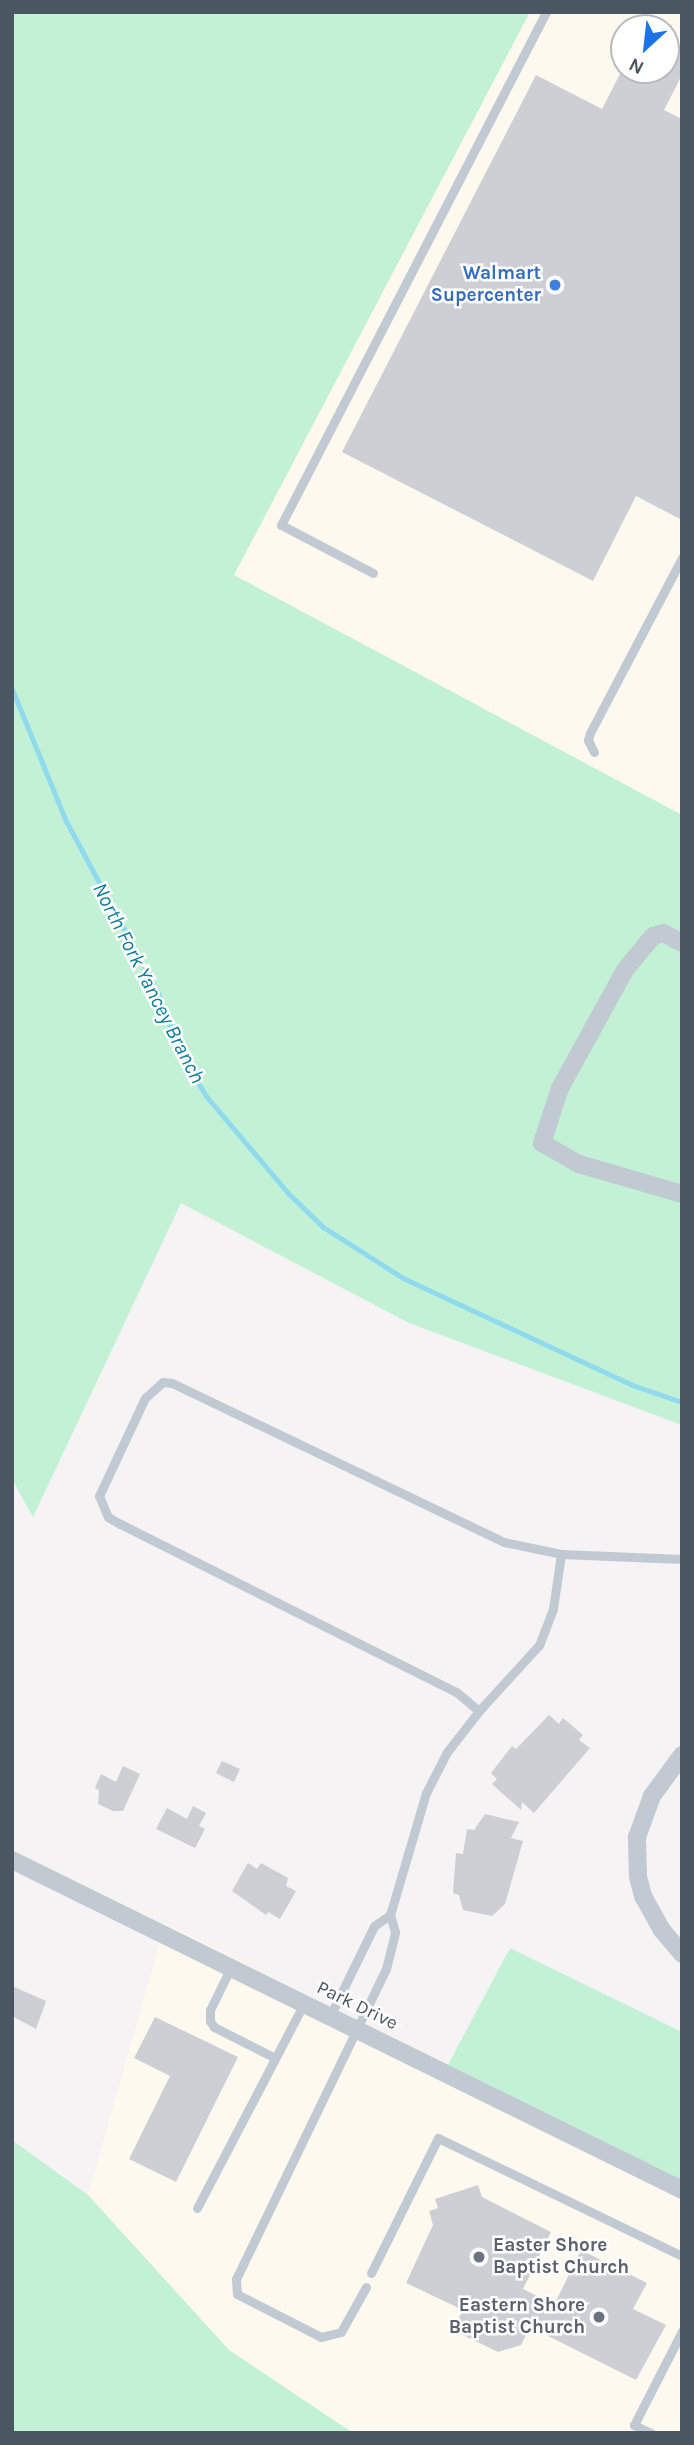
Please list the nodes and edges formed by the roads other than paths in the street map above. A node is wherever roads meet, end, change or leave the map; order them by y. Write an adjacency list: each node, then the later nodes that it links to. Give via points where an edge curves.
1 (547, 12): 3 (lane, via 281,525)
2 (682, 558): 4 (lane, via 590,733)
3 (373, 573)
4 (594, 752)
5 (682, 943): 6 (street, via 663,933 653,936 631,962 560,1088 542,1143 579,1164)
6 (682, 1194)
7 (561, 1554): 8 (lane); 9 (lane, via 553,1609 538,1645); 9 (lane, via 504,1542 173,1383 153,1388 138,1411 99,1496 108,1517 456,1692)
8 (682, 1559)
9 (479, 1711): 12 (lane, via 447,1752 426,1793)
10 (682, 1755): 13 (street, via 652,1797 637,1837 643,1896)
11 (12, 1860): 14 (street, Park Drive)
12 (390, 1915): 16 (lane, via 374,1926); 17 (lane, via 395,1932 386,1969)
13 (682, 1954)
14 (231, 1967): 15 (street, Park Drive); 18 (lane, via 210,2010 210,2021)
15 (304, 2003): 16 (street, Park Drive); 18 (lane)
16 (330, 2016): 17 (street, Park Drive)
17 (356, 2029): 19 (street, Park Drive); 23 (lane, via 236,2279 237,2294 321,2337 341,2332)
18 (275, 2058): 20 (lane)
19 (682, 2190)
20 (197, 2208)
21 (682, 2256): 22 (lane, via 438,2138)
22 (371, 2273)
23 (366, 2287)
24 (682, 2331): 25 (lane, via 634,2425)
25 (651, 2433)

